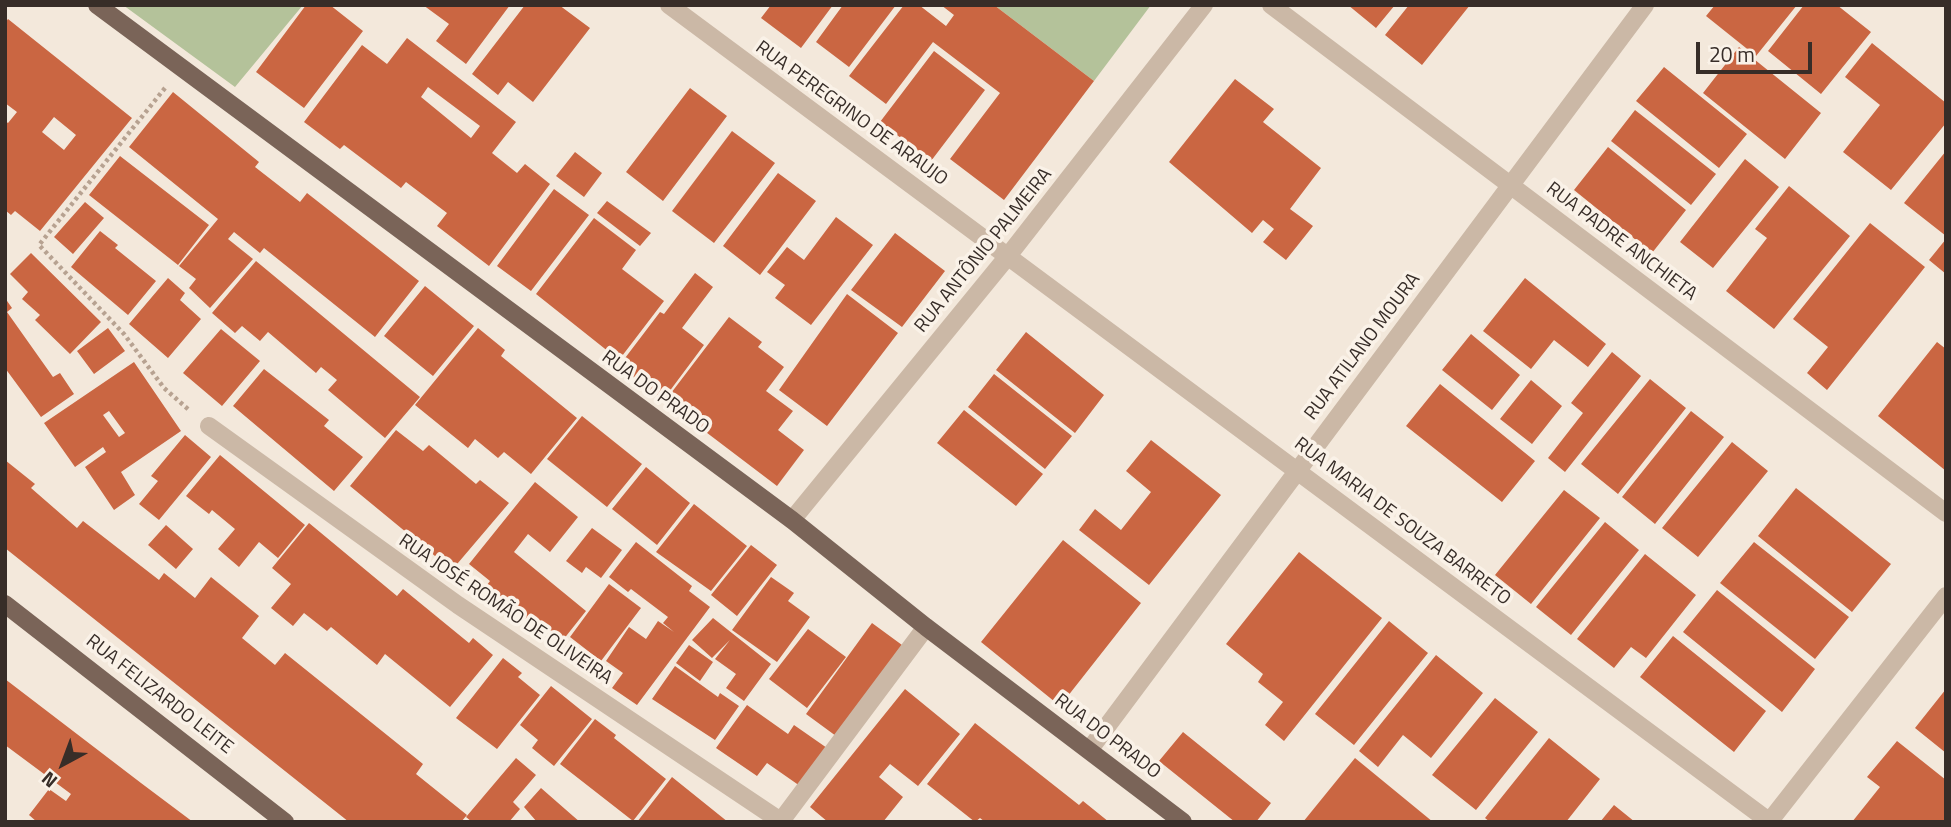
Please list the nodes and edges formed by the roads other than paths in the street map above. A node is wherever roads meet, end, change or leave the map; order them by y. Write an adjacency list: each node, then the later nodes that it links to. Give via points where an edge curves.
1 (97, 5): 11 (main road, RUA DO PRADO)
2 (669, 5): 7 (street, RUA PEREGRINO DE ARAUJO)
3 (1204, 5): 7 (street, RUA ANTÔNIO PALMEIRA)
4 (1271, 5): 6 (street, RUA PADRE ANCHIETA)
5 (1645, 5): 6 (street, RUA ATILANO MOURA)
6 (1512, 187): 9 (street, RUA ATILANO MOURA); 10 (street, RUA PADRE ANCHIETA)
7 (1008, 256): 9 (street, RUA MARIA DE SOUZA BARRETO); 11 (street, RUA ANTÔNIO PALMEIRA)
8 (209, 426): 16 (street, RUA JOSÉ ROMÃO DE OLIVEIRA, via 458,605)
9 (1296, 470): 15 (street, RUA ATILANO MOURA); 19 (street, RUA MARIA DE SOUZA BARRETO)
10 (1946, 513)
11 (792, 520): 14 (main road, RUA DO PRADO)
12 (1946, 596): 19 (street)
13 (5, 604): 17 (main road, RUA FELIZARDO LEITE)
14 (926, 627): 15 (main road, RUA DO PRADO); 16 (street)
15 (1090, 749): 18 (main road, RUA DO PRADO)
16 (781, 821)
17 (285, 822)
18 (1183, 822)
19 (1769, 822)

